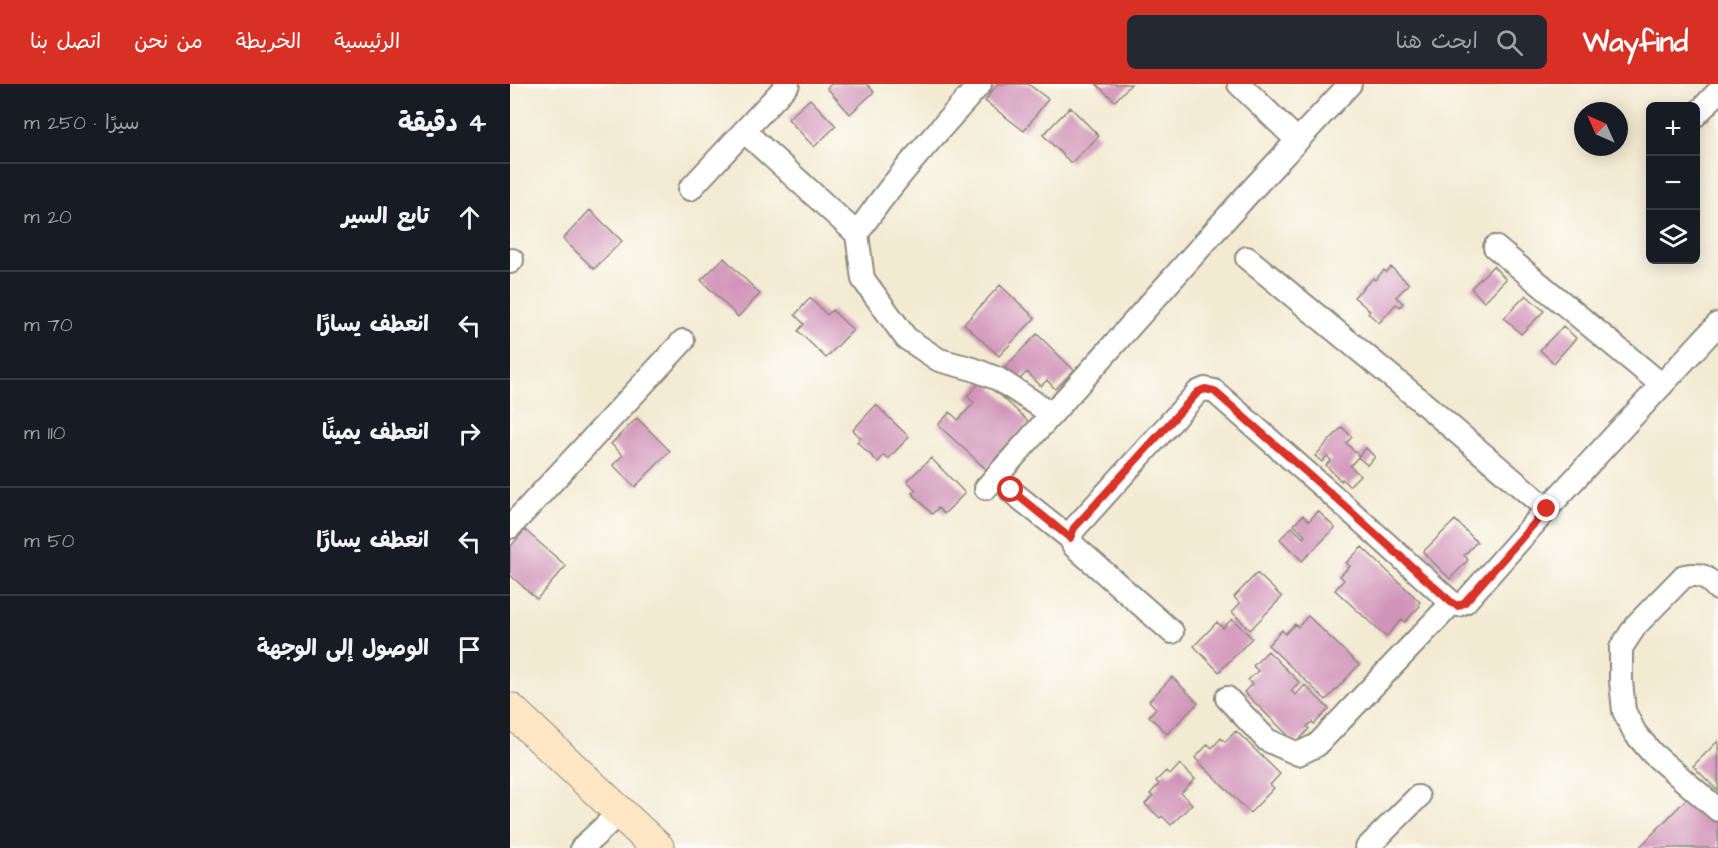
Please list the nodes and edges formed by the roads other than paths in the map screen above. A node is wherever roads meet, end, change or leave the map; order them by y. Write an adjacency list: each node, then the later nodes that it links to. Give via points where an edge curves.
1 (788, 84): 7 (street)
2 (980, 84): 10 (street, via 876,204)
3 (1239, 84): 8 (street)
4 (1350, 84): 8 (street)
5 (1718, 92): 6 (street)
6 (1700, 110)
7 (744, 132): 9 (street); 10 (street)
8 (1298, 140): 16 (street)
9 (690, 189)
10 (857, 234): 16 (street, via 863,279 906,338 939,360 998,379)
11 (1495, 248): 15 (street)
12 (1247, 258): 19 (street)
13 (1718, 324): 15 (street)
14 (683, 341): 20 (street)
15 (1662, 385): 19 (street)
16 (1052, 414): 17 (street)
17 (986, 488)
18 (1011, 490): 21 (street)
19 (1547, 509): 23 (street, via 1465,602 1458,606)
20 (510, 527)
21 (1070, 538): 23 (street, via 1074,528 1198,392 1205,389 1214,391); 24 (street, via 1074,546)
22 (1718, 589): 28 (street, via 1705,576 1684,576 1636,625 1621,648 1624,711 1635,733 1652,753)
23 (1452, 603): 25 (street, via 1317,745 1298,754 1267,740)
24 (1172, 632)
25 (1227, 698)
26 (510, 710): 29 (street)
27 (1418, 797): 32 (street)
28 (1718, 810)
29 (620, 813): 30 (street); 31 (street)
30 (582, 848)
31 (658, 848)
32 (1367, 848)

